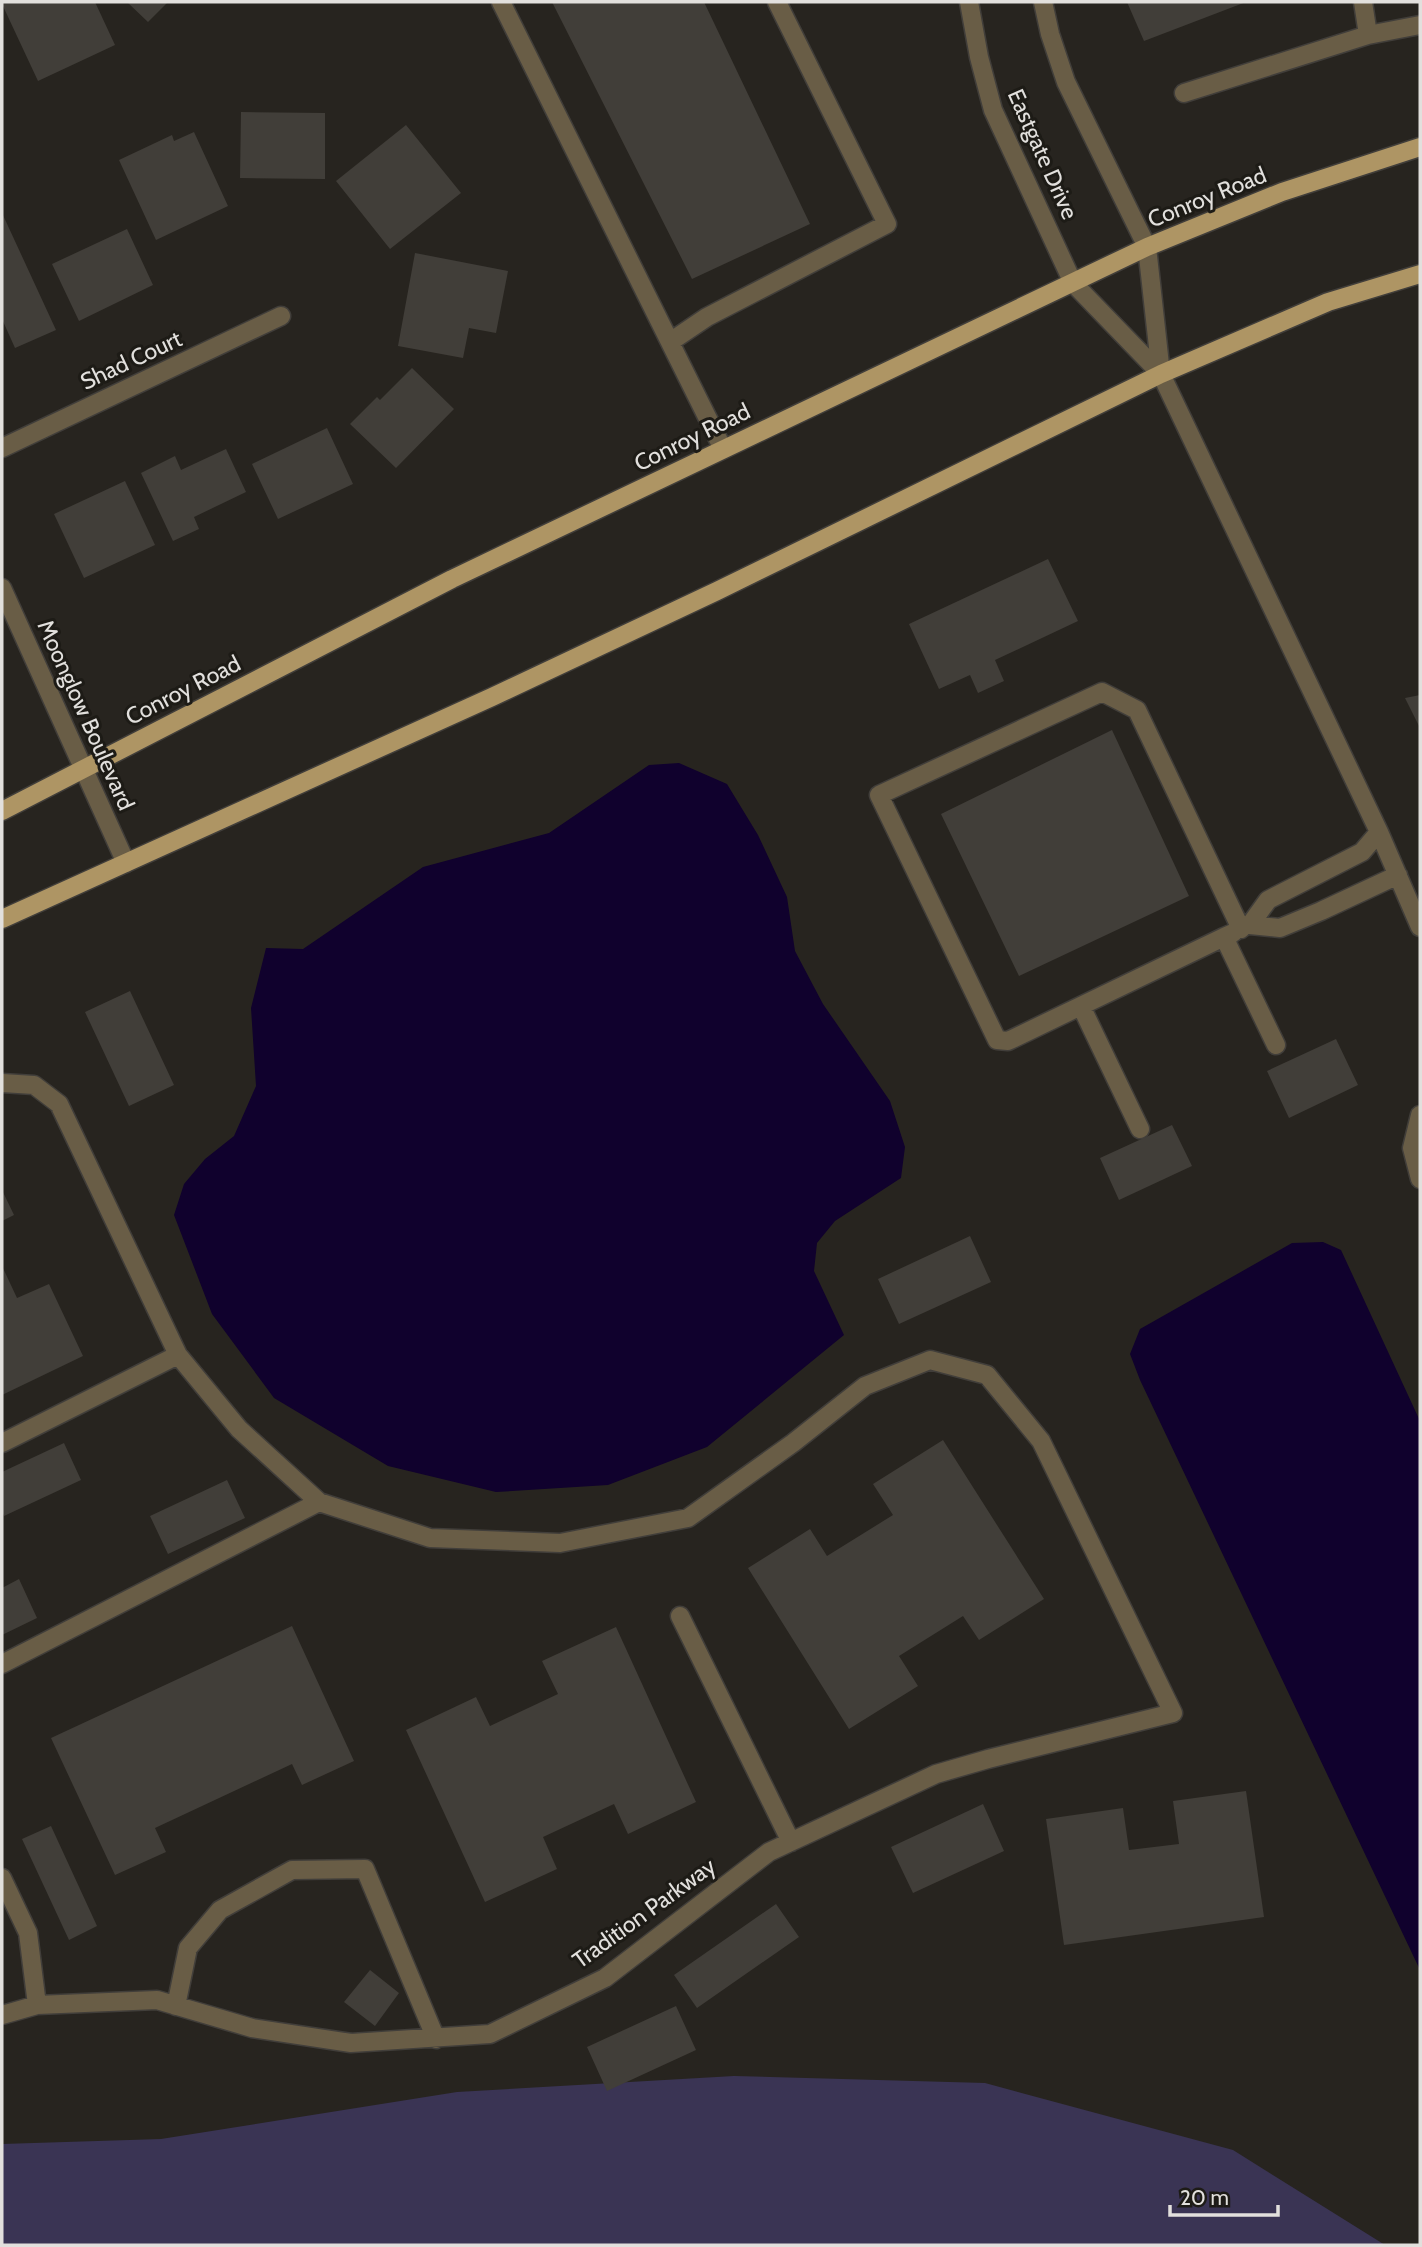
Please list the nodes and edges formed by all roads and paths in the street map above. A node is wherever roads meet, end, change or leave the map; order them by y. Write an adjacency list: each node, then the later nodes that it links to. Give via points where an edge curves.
1 (501, 2): 14 (street)
2 (969, 2): 12 (street, Eastgate Drive, via 993,110)
3 (1043, 2): 10 (street, via 1066,82)
4 (1363, 2): 7 (street)
5 (784, 4): 14 (street, via 887,224 707,317)
6 (1420, 25): 7 (street)
7 (1368, 35): 8 (street)
8 (1184, 93)
9 (1420, 147): 10 (main road, Conroy Road, via 1282,192)
10 (1147, 247): 12 (main road, Conroy Road); 15 (street)
11 (1420, 274): 15 (main road, via 1328,302)
12 (1073, 282): 15 (street, Eastgate Drive); 17 (main road, Conroy Road)
13 (281, 316): 16 (street, Shad Court)
14 (670, 342): 17 (street)
15 (1161, 374): 21 (street); 22 (main road, via 680,609)
16 (2, 448)
17 (723, 449): 19 (main road, Conroy Road, via 452,579)
18 (2, 588): 19 (street, Moonglow Boulevard)
19 (83, 769): 20 (main road, Conroy Road); 22 (street, Moonglow Boulevard)
20 (2, 811)
21 (1379, 832): 23 (street); 25 (street, via 1362,852 1268,900)
22 (126, 863): 24 (main road)
23 (1398, 876): 25 (street, via 1280,928); 26 (street)
24 (2, 919)
25 (1245, 927): 27 (street); 28 (street, via 1137,710 1102,692 879,795 998,1040 1008,1041)
26 (1420, 927)
27 (1224, 937): 28 (street); 29 (street)
28 (1081, 1006): 32 (street)
29 (1276, 1045)
30 (2, 1083): 34 (street, via 34,1085 59,1104)
31 (1420, 1115): 33 (street, via 1412,1147)
32 (1140, 1129)
33 (1420, 1179)
34 (178, 1355): 35 (street); 36 (street, via 239,1429)
35 (2, 1443)
36 (319, 1502): 38 (street); 39 (street, Tradition Parkway, via 430,1538 560,1544 688,1518 865,1386 930,1360 987,1375 1041,1441 1173,1713 936,1774)
37 (680, 1616): 39 (street)
38 (2, 1664)
39 (791, 1842): 44 (street, Tradition Parkway, via 769,1852 606,1978 490,2034)
40 (2, 1878): 41 (street, via 28,1933)
41 (37, 2005): 42 (street, Tradition Parkway, via 157,2000); 43 (street, Tradition Parkway)
42 (176, 2006): 44 (street, Tradition Parkway, via 252,2028 351,2043); 44 (street, via 188,1948 220,1910 292,1870 365,1869)
43 (2, 2015)
44 (436, 2039)

